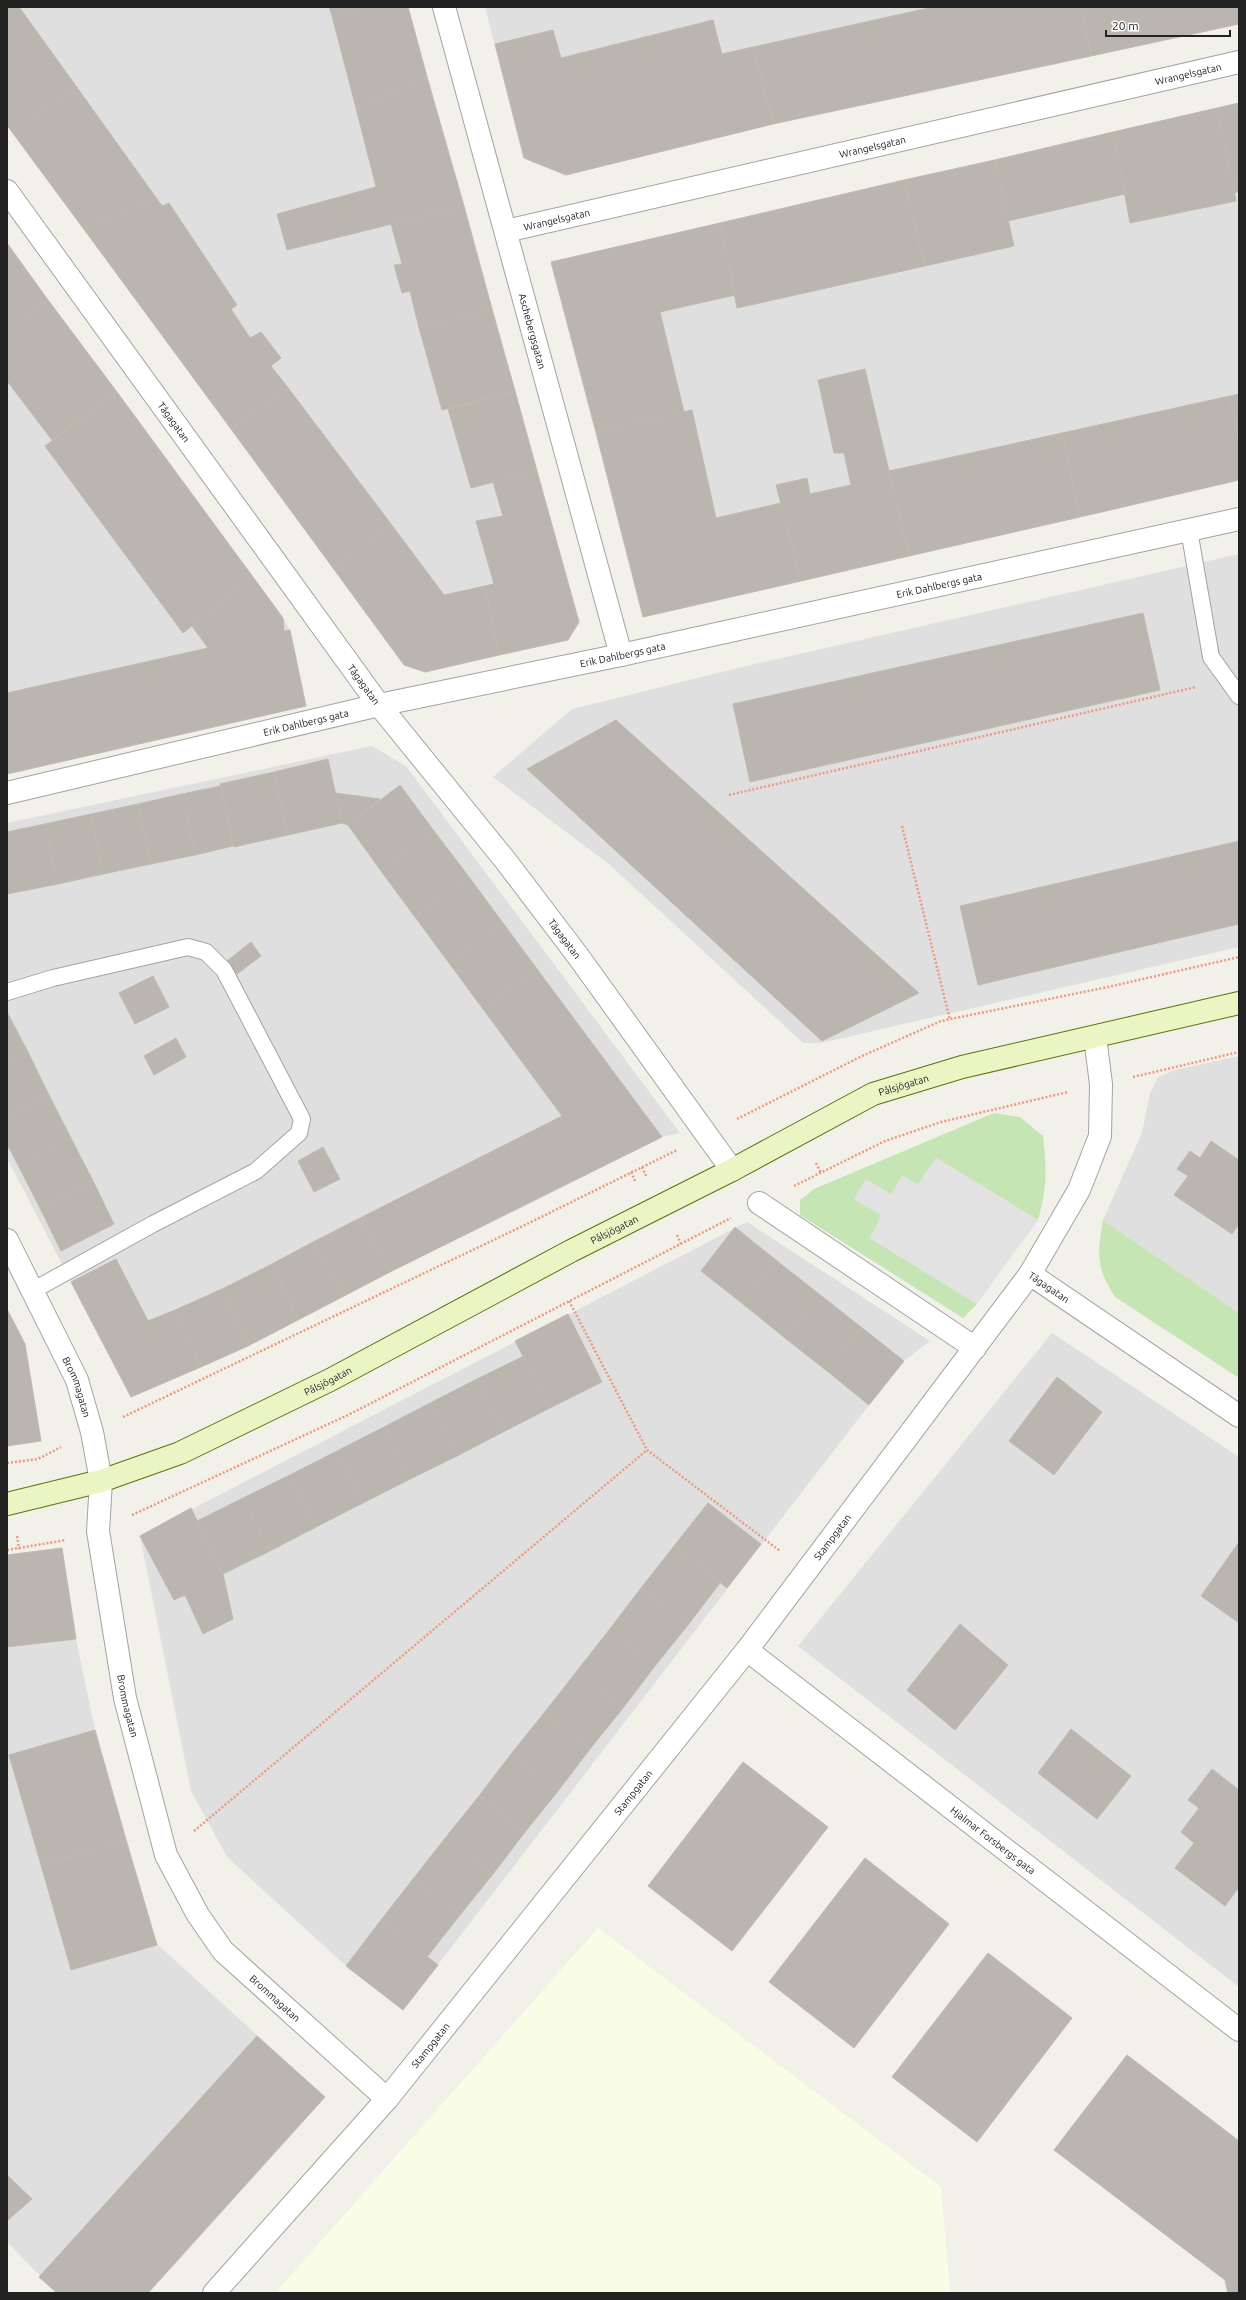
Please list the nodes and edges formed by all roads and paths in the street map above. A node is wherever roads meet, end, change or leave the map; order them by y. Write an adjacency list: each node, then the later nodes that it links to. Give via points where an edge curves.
1 (444, 7): 4 (street, Aschebergsgatan)
2 (1239, 62): 4 (street, Wrangelsgatan)
3 (7, 190): 10 (street, Tågagatan)
4 (506, 231): 7 (street, Aschebergsgatan)
5 (1239, 519): 6 (street, Erik Dahlbergs gata)
6 (1189, 530): 7 (street, Erik Dahlbergs gata); 8 (lane, via 1211,657)
7 (621, 655): 10 (street, Erik Dahlbergs gata)
8 (1228, 680): 9 (lane); 12 (path)
9 (1239, 696)
10 (379, 705): 11 (street, Erik Dahlbergs gata); 21 (street, Tågagatan, via 505,860)
11 (7, 793)
12 (729, 795)
13 (902, 826): 17 (path)
14 (1239, 957): 17 (path)
15 (7, 992): 26 (lane, via 53,978 188,947 206,952 224,970 302,1119 299,1133 256,1171)
16 (1239, 1003): 18 (street, Pålsjögatan)
17 (950, 1020): 21 (path, via 941,1021 862,1056)
18 (1095, 1037): 20 (street, Tågagatan); 22 (street, Pålsjögatan, via 962,1067 873,1094)
19 (1239, 1052): 20 (path)
20 (1100, 1084): 23 (path, via 927,1127 885,1142); 25 (street, Tågagatan, via 1100,1136 1079,1190)
21 (707, 1134): 22 (street, Tågagatan); 30 (path, via 527,1224)
22 (732, 1170): 33 (street, Pålsjögatan, via 570,1251 323,1383 180,1453)
23 (759, 1203): 27 (path); 28 (street)
24 (7, 1240): 26 (street, Brommagatan)
25 (1030, 1274): 28 (street, Stampgatan); 29 (street, Tågagatan)
26 (32, 1291): 30 (street, Brommagatan, via 77,1380)
27 (569, 1301): 31 (path); 35 (path, via 348,1415)
28 (975, 1348): 37 (street, Stampgatan)
29 (1239, 1416)
30 (92, 1432): 32 (path, via 38,1459); 33 (street, Brommagatan)
31 (647, 1450): 37 (path); 39 (path)
32 (7, 1463)
33 (101, 1481): 34 (street, Pålsjögatan); 35 (street, Brommagatan)
34 (7, 1504)
35 (98, 1531): 36 (path, via 55,1543); 39 (street, Brommagatan, via 125,1698)
36 (7, 1550)
37 (806, 1571): 38 (street, Stampgatan)
38 (747, 1650): 40 (street, Hjalmar Forsbergs gata); 41 (street, Stampgatan)
39 (166, 1855): 41 (street, Brommagatan, via 198,1915 223,1951)
40 (1239, 2030)
41 (387, 2099): 42 (street, Stampgatan)
42 (214, 2293)

